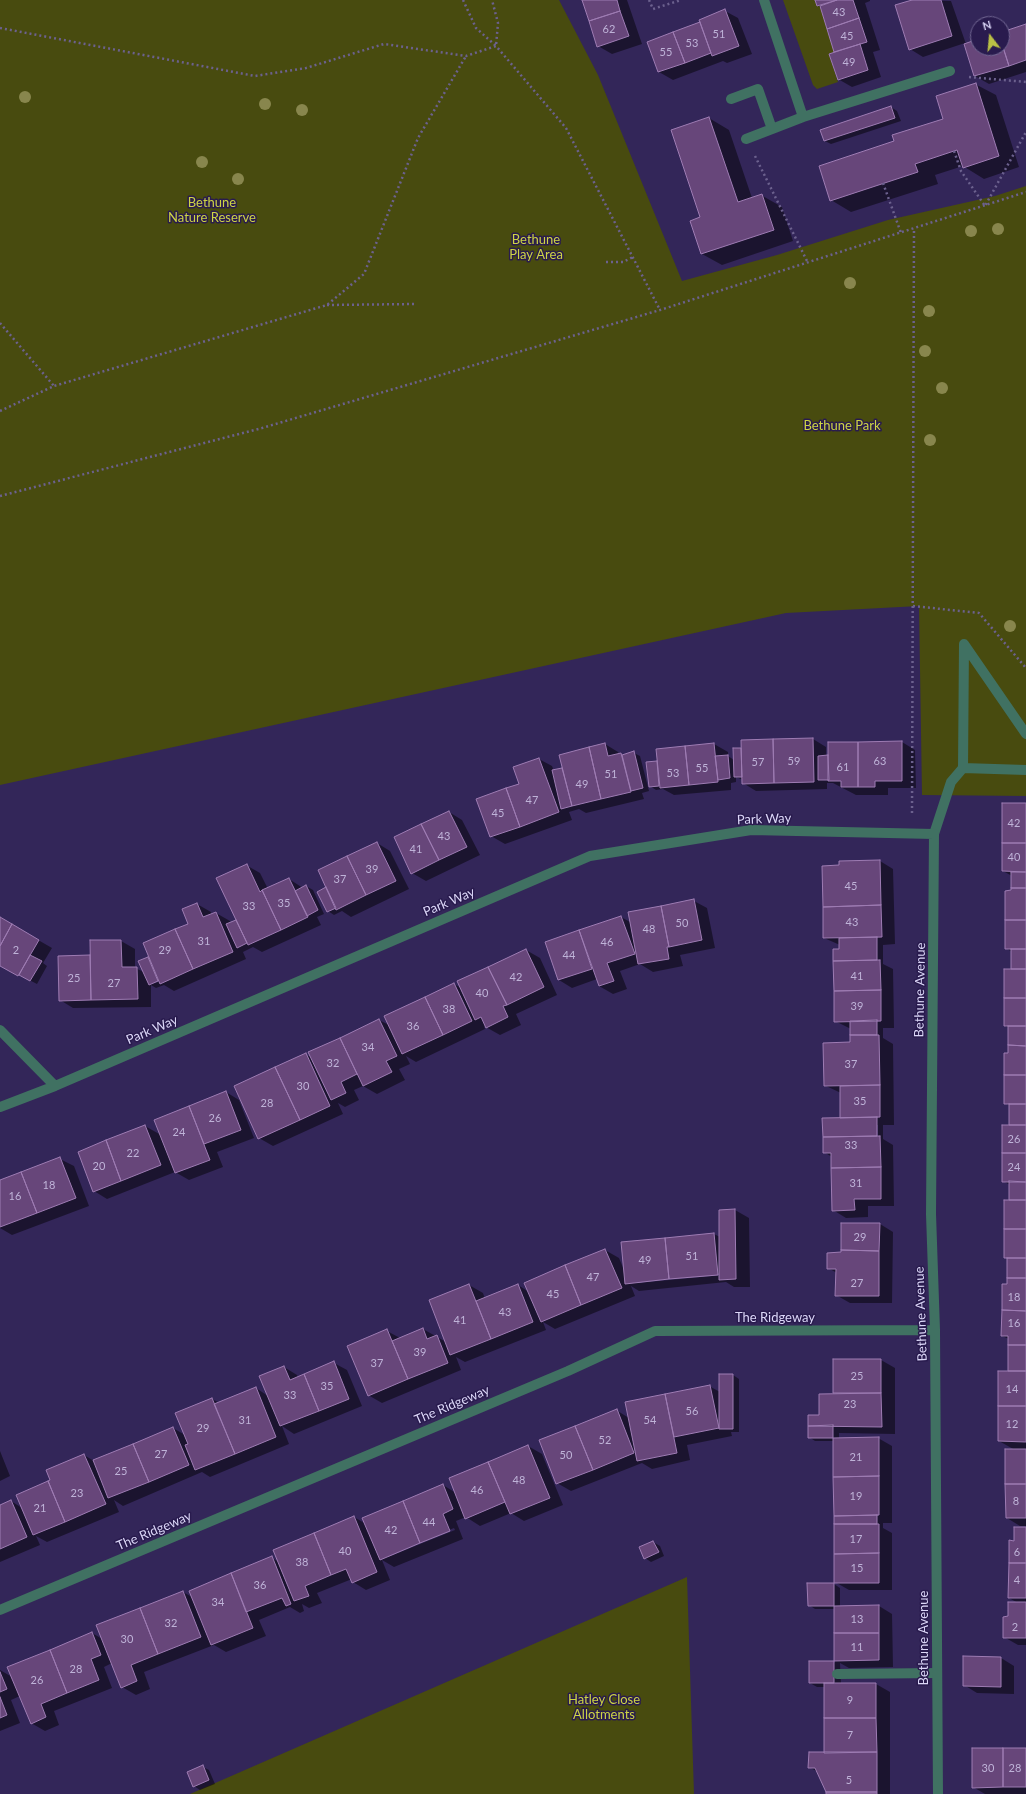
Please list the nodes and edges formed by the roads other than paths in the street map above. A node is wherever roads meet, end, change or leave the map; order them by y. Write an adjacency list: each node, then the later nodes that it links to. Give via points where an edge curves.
1 (764, 0): 4 (street)
2 (950, 71): 4 (street)
3 (731, 99): 5 (street, via 758,89)
4 (803, 117): 5 (street)
5 (772, 129): 6 (street)
6 (746, 139)
7 (1026, 734): 8 (street, via 964,644)
8 (963, 768): 9 (street); 10 (street, Bethune Avenue, via 951,782)
9 (1026, 770)
10 (934, 834): 12 (street, Park Way, via 751,830 590,856); 14 (street, Bethune Avenue, via 931,1214)
11 (0, 1030): 12 (street)
12 (55, 1086): 13 (street, Park Way)
13 (0, 1107)
14 (935, 1330): 15 (street, The Ridgeway, via 655,1331 568,1371); 16 (street, Bethune Avenue)
15 (0, 1610)
16 (937, 1672): 17 (street); 18 (street, Bethune Avenue)
17 (837, 1674)
18 (938, 1794)

